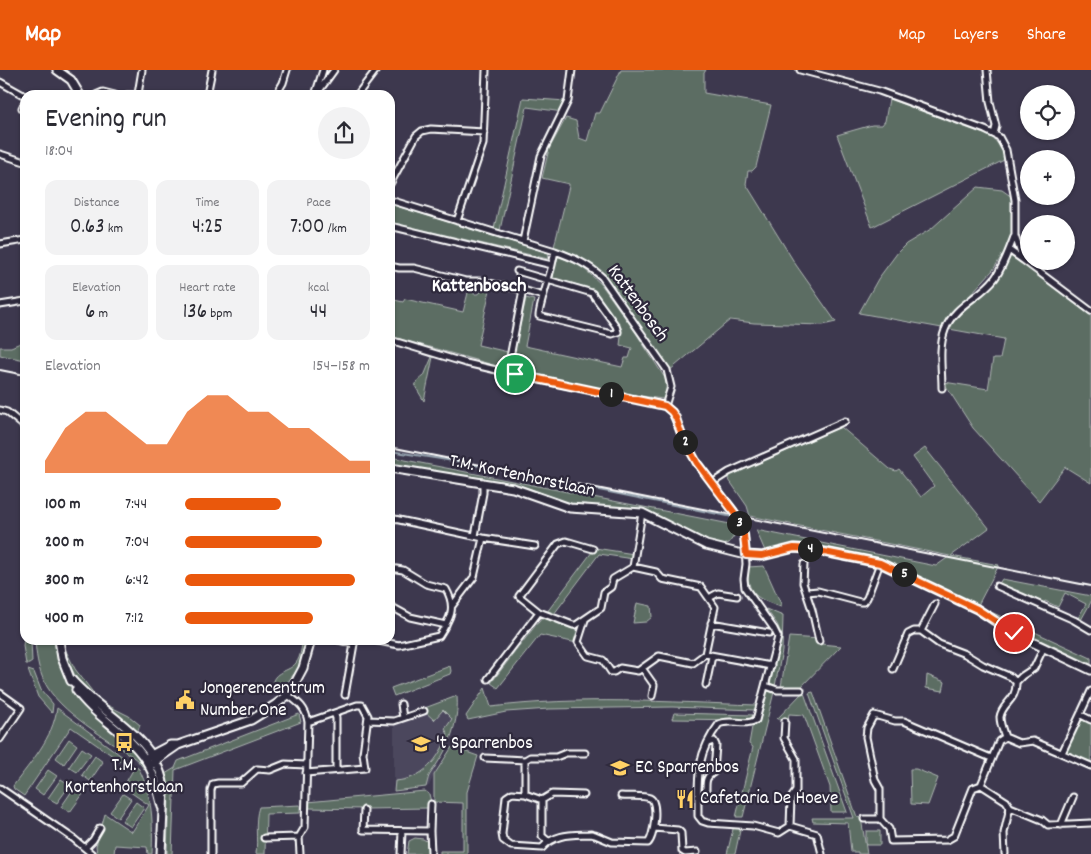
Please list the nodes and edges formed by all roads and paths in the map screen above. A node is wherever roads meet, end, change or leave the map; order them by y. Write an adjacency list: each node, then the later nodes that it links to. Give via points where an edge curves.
1 (57, 70): 12 (street)
2 (142, 70): 15 (street)
3 (212, 70): 16 (street)
4 (287, 70): 17 (street)
5 (324, 70): 18 (street)
6 (334, 70): 19 (street)
7 (376, 70): 20 (street)
8 (486, 70): 22 (street)
9 (572, 70): 32 (street, via 568,102 541,156)
10 (800, 70): 23 (street, via 879,91)
11 (987, 70): 23 (street, via 996,126)
12 (65, 73): 14 (street)
13 (0, 82): 21 (street)
14 (77, 90)
15 (140, 90)
16 (208, 90)
17 (279, 90)
18 (318, 90)
19 (320, 90)
20 (361, 90)
21 (20, 93)
22 (484, 132): 26 (street, via 422,131); 28 (street)
23 (994, 134): 30 (street, via 1004,144 1010,163)
24 (0, 154): 25 (street)
25 (20, 160)
26 (395, 175)
27 (395, 202): 28 (street, Kattenbosch)
28 (458, 221): 32 (street, Kattenbosch)
29 (395, 227): 38 (street)
30 (1015, 236): 34 (street); 36 (street)
31 (20, 241): 33 (street)
32 (523, 241): 35 (street, Kattenbosch)
33 (0, 244)
34 (1009, 250): 37 (street); 50 (street, via 994,279 961,306 945,329)
35 (555, 252): 38 (street, Kattenbosch); 51 (street, Kattenbosch, via 577,259 602,277 667,370 671,387)
36 (1020, 253)
37 (1020, 258)
38 (552, 265): 42 (street, Kattenbosch)
39 (395, 267): 43 (street)
40 (1036, 270): 47 (street)
41 (517, 271): 42 (street, Kattenbosch)
42 (548, 280): 44 (street, Kattenbosch); 44 (street, Kattenbosch, via 592,293 618,332 612,334 543,318 538,312)
43 (523, 290): 44 (street); 49 (street)
44 (543, 296)
45 (20, 302): 46 (street)
46 (0, 305)
47 (1091, 311)
48 (395, 341): 51 (street, via 466,362)
49 (510, 357)
50 (942, 388)
51 (665, 406): 57 (street, via 672,412 697,463)
52 (0, 410): 54 (street)
53 (845, 421): 57 (street)
54 (20, 423)
55 (395, 469): 56 (street, T.M. Kortenhorstlaan)
56 (483, 482): 58 (street, T.M. Kortenhorstlaan, via 513,488 570,508); 60 (street)
57 (712, 482): 64 (street, via 734,512 744,535)
58 (642, 513): 64 (street, T.M. Kortenhorstlaan, via 706,546); 67 (street)
59 (395, 519): 60 (street)
60 (475, 536): 61 (street)
61 (483, 538): 62 (street); 74 (street, via 474,577)
62 (535, 546)
63 (593, 549): 76 (street, via 566,541 558,544 519,596)
64 (746, 555): 65 (street, T.M. Kortenhorstlaan, via 762,556 794,548); 91 (street, via 745,588 778,637)
65 (880, 563): 70 (street, via 864,602 818,591); 88 (street, T.M. Kortenhorstlaan, via 977,609 1014,633)
66 (804, 564): 70 (street, via 803,583)
67 (633, 567): 72 (street, via 656,572 662,579 701,587); 77 (street, via 613,579 611,587 604,592 602,608)
68 (395, 569): 74 (street, via 426,584 446,589)
69 (997, 586): 80 (street)
70 (807, 592): 83 (street)
71 (736, 596): 72 (street, via 718,593)
72 (708, 598): 78 (street, via 715,607)
73 (935, 604): 81 (street)
74 (452, 606): 79 (street)
75 (395, 609): 79 (street, via 410,617)
76 (539, 612): 77 (street, via 574,625); 96 (street)
77 (585, 620): 92 (street, via 578,642 588,656 603,660 611,672 620,668 638,671)
78 (711, 623): 82 (street); 89 (street)
79 (446, 625): 84 (street, via 439,636)
80 (1091, 630)
81 (921, 631): 93 (street, via 908,634); 97 (street, via 939,644 965,654)
82 (769, 633)
83 (819, 641)
84 (395, 644)
85 (59, 645): 95 (street)
86 (310, 645): 103 (street, via 303,668)
87 (354, 645): 104 (street)
88 (1044, 647): 94 (street, T.M. Kortenhorstlaan); 97 (street, via 1034,668)
89 (705, 654): 90 (street); 92 (street, via 693,663 659,656)
90 (712, 656): 91 (street); 98 (street)
91 (771, 666): 99 (street)
92 (642, 668): 105 (street, via 654,685)
93 (893, 669)
94 (1091, 670)
95 (70, 678): 120 (street, via 135,735); 124 (street, via 91,709 130,741)
96 (488, 679)
97 (1016, 682): 115 (street, via 1017,692 1000,719)
98 (706, 685)
99 (766, 686): 100 (street, via 777,690); 117 (street, via 756,720 750,723 723,722)
100 (801, 690)
101 (1091, 692): 109 (street)
102 (0, 693): 116 (street, via 21,708)
103 (288, 695): 114 (street, via 303,706); 120 (street, via 251,720 178,745)
104 (345, 695)
105 (652, 696)
106 (401, 704): 110 (street)
107 (424, 711): 110 (street)
108 (334, 713): 111 (street, via 356,704 362,705); 114 (street); 127 (street)
109 (1081, 715): 112 (street); 119 (street)
110 (403, 718): 111 (street)
111 (368, 720): 127 (street, via 364,768)
112 (1091, 720)
113 (785, 721): 144 (street, via 784,738 796,759 796,791 791,798)
114 (308, 722): 125 (street)
115 (1005, 737): 119 (street, via 1019,743 1033,741); 122 (street, via 999,741)
116 (0, 739)
117 (708, 744): 131 (street, via 714,741 716,745 714,772 706,779); 144 (street, via 698,771 698,816 702,822 753,826 779,834)
118 (585, 753): 123 (street)
119 (1062, 754): 126 (street)
120 (154, 757): 124 (street); 139 (street, via 163,777 165,799)
121 (485, 758): 123 (street)
122 (991, 758): 129 (street); 142 (street, via 904,721 874,715 866,737 875,780 880,788)
123 (525, 760): 132 (street)
124 (147, 762): 139 (street, via 158,788)
125 (306, 765): 128 (street); 159 (street, via 285,764 270,770 257,769 241,783 213,784)
126 (1091, 766)
127 (336, 770): 128 (street)
128 (306, 773): 150 (street, via 305,827)
129 (981, 785): 138 (street, via 1006,800); 142 (street, via 972,788 954,836 947,840 890,841 889,828)
130 (0, 788): 153 (street, via 74,839)
131 (706, 792)
132 (525, 794): 136 (street); 154 (street, via 512,793 506,797 503,840 511,846)
133 (584, 795): 136 (street, via 552,794)
134 (621, 796): 147 (street, via 653,801)
135 (1073, 797): 145 (street)
136 (542, 800): 152 (street, via 542,836)
137 (431, 804): 149 (street)
138 (1010, 807): 145 (street, via 1048,825); 163 (street, via 1004,833)
139 (162, 810): 158 (street)
140 (364, 810): 148 (street, via 363,830)
141 (864, 819): 142 (street)
142 (880, 819)
143 (1091, 822): 145 (street)
144 (790, 826): 162 (street, via 817,834)
145 (1061, 826)
146 (100, 828): 153 (street)
147 (654, 828): 152 (street, via 652,838 645,844 612,842 595,834 562,836); 156 (street, via 678,830 682,851)
148 (402, 831): 149 (street); 161 (street)
149 (430, 831): 155 (street)
150 (299, 837): 151 (street); 160 (street)
151 (264, 838)
152 (548, 841): 154 (street)
153 (85, 851): 157 (street)
154 (542, 851)
155 (431, 852)
156 (697, 852)
157 (92, 854)
158 (161, 854)
159 (211, 854)
160 (300, 854)
161 (401, 854)
162 (822, 854)
163 (1005, 854)

